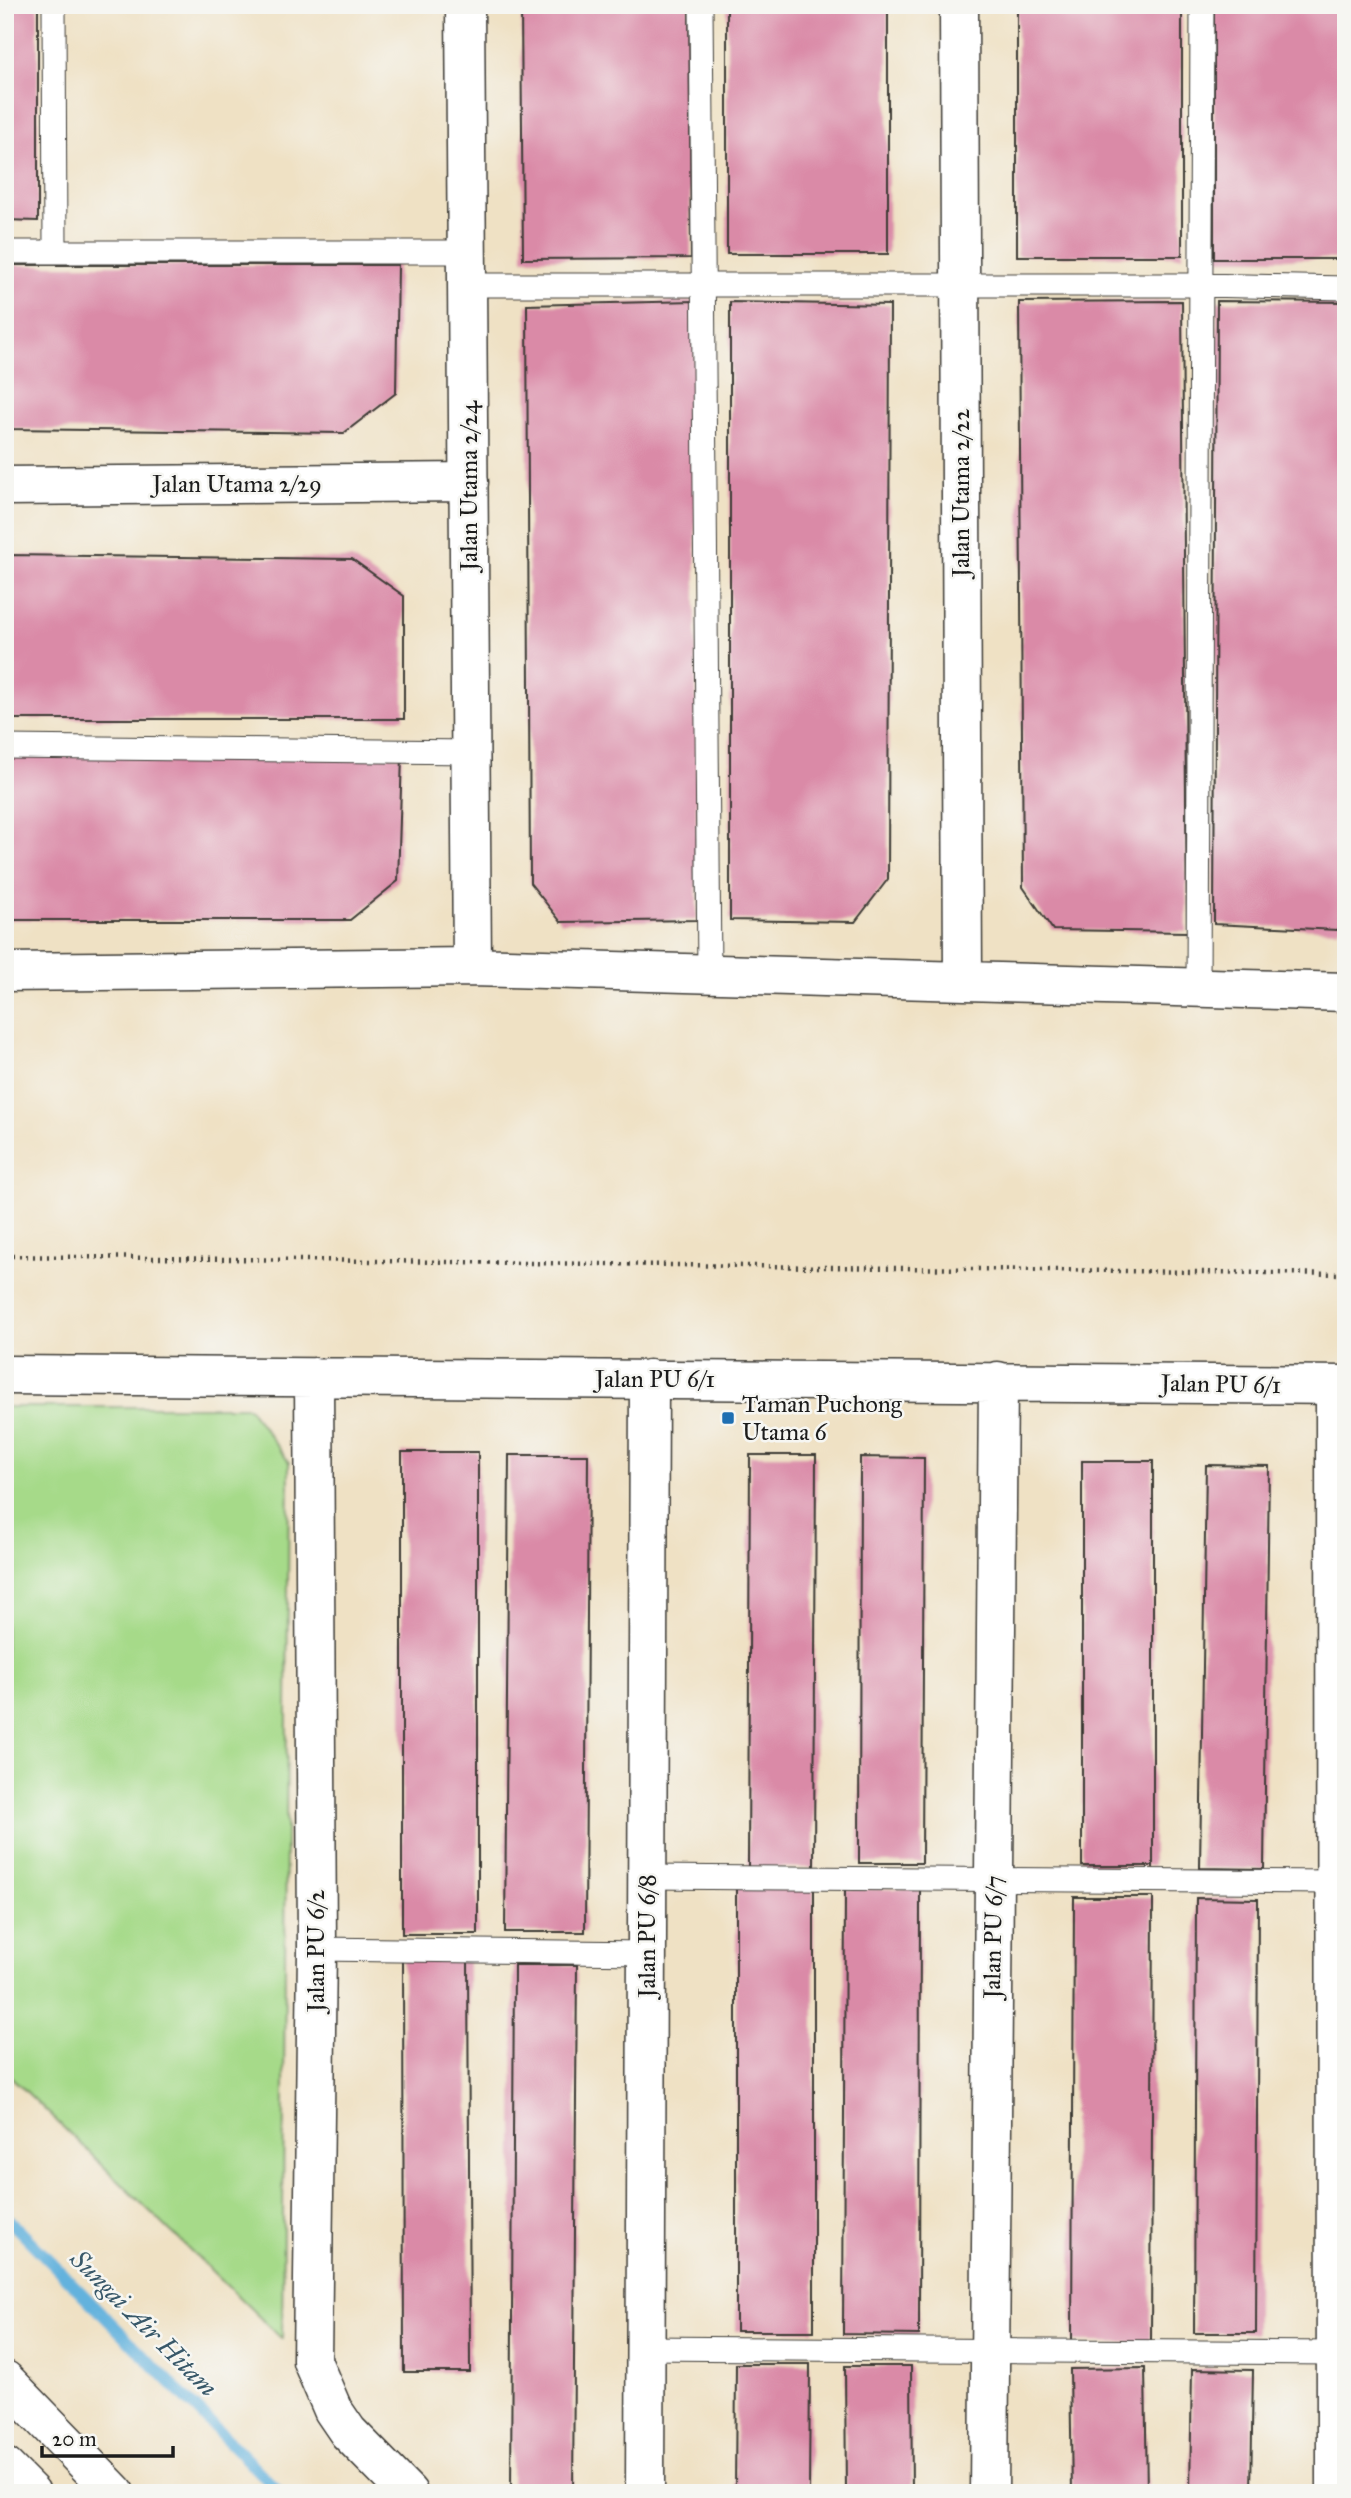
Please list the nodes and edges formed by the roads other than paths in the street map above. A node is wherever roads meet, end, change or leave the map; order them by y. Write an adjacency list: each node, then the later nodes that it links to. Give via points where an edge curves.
1 (54, 5): 7 (lane)
2 (465, 5): 8 (street, Jalan Utama 2/24)
3 (701, 5): 9 (lane)
4 (959, 5): 10 (street, Jalan Utama 2/22)
5 (1202, 5): 11 (lane)
6 (5, 252): 7 (lane)
7 (55, 252): 8 (lane)
8 (467, 268): 9 (lane); 13 (street, Jalan Utama 2/24)
9 (704, 285): 10 (lane); 19 (lane)
10 (960, 285): 11 (lane); 20 (street, Jalan Utama 2/22)
11 (1200, 285): 12 (lane); 21 (lane)
12 (1346, 288)
13 (469, 482): 14 (street, Jalan Utama 2/29); 16 (street, Jalan Utama 2/24)
14 (5, 486)
15 (5, 747): 16 (lane)
16 (471, 752): 17 (street, Jalan Utama 2/24)
17 (472, 967): 18 (street); 19 (street)
18 (5, 972)
19 (709, 974): 20 (street)
20 (963, 981): 21 (street)
21 (1198, 988): 22 (street)
22 (1346, 992)
23 (5, 1375): 24 (street, Jalan PU 6/1)
24 (314, 1377): 25 (street, Jalan PU 6/1); 31 (street, Jalan PU 6/2)
25 (649, 1379): 26 (street, Jalan PU 6/1); 28 (street, Jalan PU 6/8)
26 (998, 1381): 27 (street, Jalan PU 6/1); 29 (street, Jalan PU 6/7)
27 (1340, 1385): 30 (street)
28 (647, 1877): 29 (lane); 32 (street, Jalan PU 6/8)
29 (994, 1880): 30 (lane); 35 (street, Jalan PU 6/7)
30 (1335, 1882): 33 (street)
31 (317, 1949): 32 (lane); 41 (street, Jalan PU 6/2, via 312,2361 348,2432)
32 (647, 1953): 34 (street, Jalan PU 6/8)
33 (1340, 1999): 36 (street)
34 (646, 2348): 35 (lane); 42 (street, Jalan PU 6/8)
35 (990, 2350): 36 (lane); 43 (street, Jalan PU 6/7)
36 (1335, 2353): 44 (street)
37 (5, 2381): 40 (street)
38 (5, 2467): 39 (street)
39 (31, 2493)
40 (114, 2493)
41 (408, 2493)
42 (645, 2493)
43 (989, 2493)
44 (1336, 2493)

